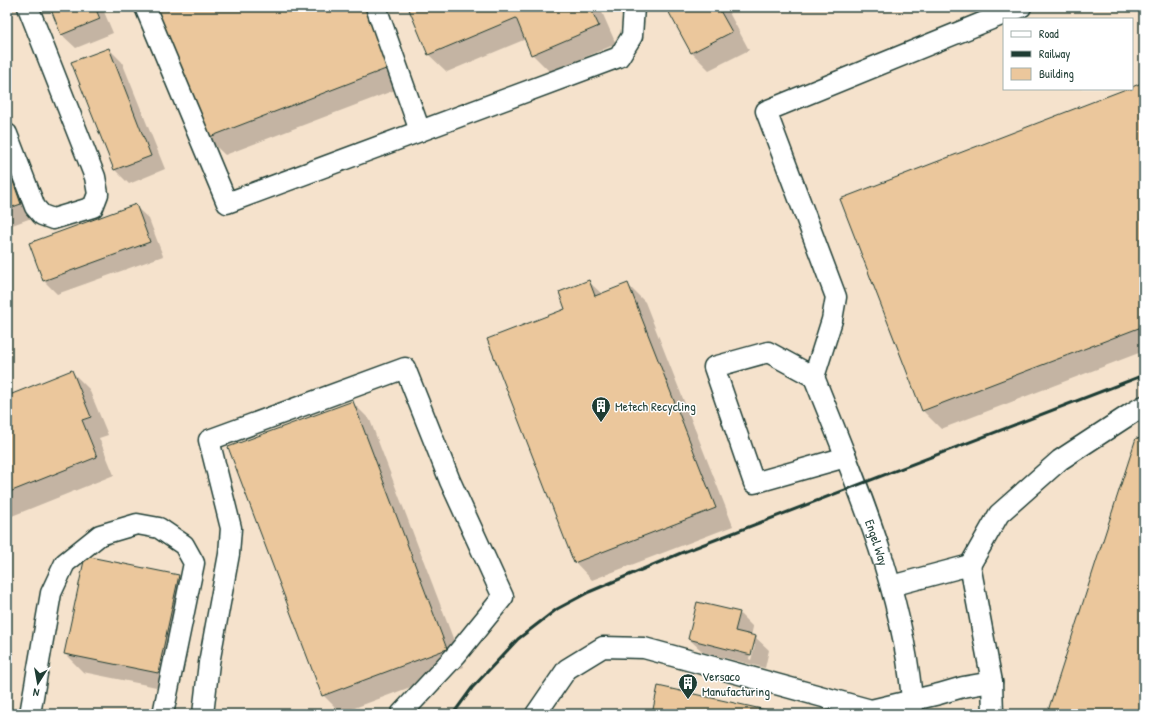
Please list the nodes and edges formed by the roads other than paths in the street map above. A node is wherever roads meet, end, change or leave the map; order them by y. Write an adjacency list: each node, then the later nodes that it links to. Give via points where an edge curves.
1 (28, 7): 7 (street, via 94,177 98,194 93,207 53,219 42,215 35,207)
2 (145, 7): 6 (street, via 227,202)
3 (376, 7): 6 (street)
4 (634, 7): 6 (street, via 632,36 619,57)
5 (1021, 7): 8 (street, via 766,112 836,297 832,320)
6 (420, 131)
7 (7, 134)
8 (814, 377): 10 (street, Engel Way); 10 (street, via 768,352 714,367 754,483)
9 (1144, 406): 11 (street, via 1060,460 999,514)
10 (846, 457): 12 (street, Engel Way)
11 (970, 565): 12 (street); 13 (street)
12 (891, 586): 14 (street, Engel Way, via 908,660)
13 (992, 682): 14 (street, via 939,694); 20 (street)
14 (913, 707): 19 (street, via 871,710 644,648 603,647 567,669)
15 (30, 714): 16 (street, via 51,593 65,563 100,535 137,524 159,528 184,545 194,563)
16 (163, 714)
17 (203, 714): 18 (street, via 231,528 209,440 405,368 450,481 503,597 456,655)
18 (401, 714)
19 (536, 714)
20 (992, 714)

